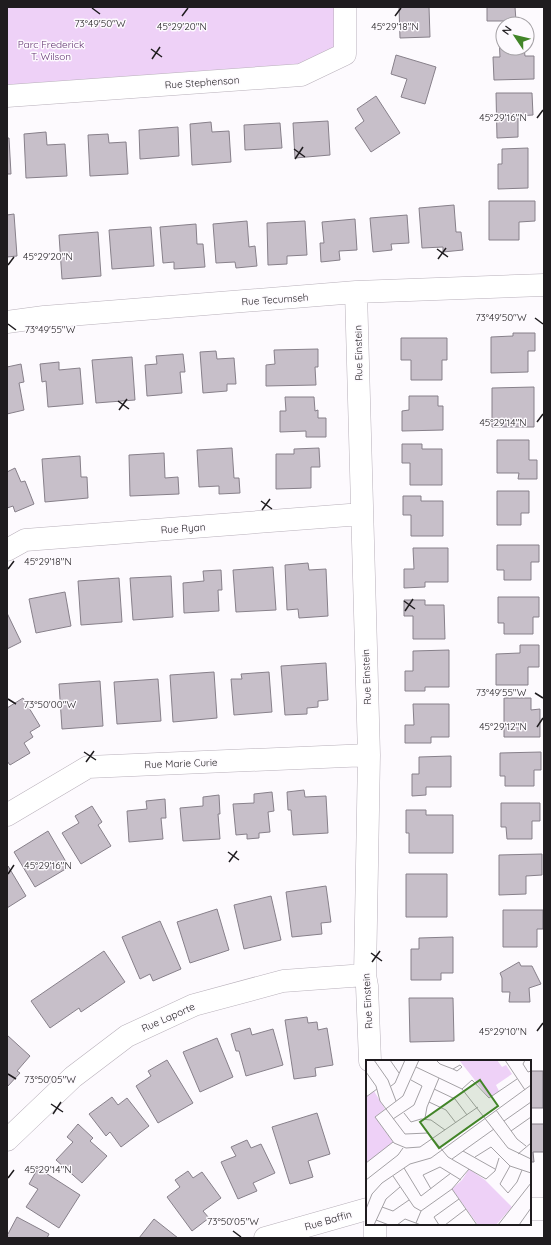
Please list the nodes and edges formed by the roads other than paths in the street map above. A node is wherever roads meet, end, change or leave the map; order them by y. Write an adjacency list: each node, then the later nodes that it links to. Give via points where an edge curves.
1 (345, 7): 2 (street, Rue Stephenson, via 345,54 301,75)
2 (7, 96)
3 (544, 285): 4 (street, Rue Tecumseh)
4 (356, 292): 5 (street, Rue Tecumseh, via 44,316); 6 (street, Rue Einstein)
5 (7, 322)
6 (362, 514): 7 (street, Rue Ryan, via 25,540); 8 (street, Rue Einstein)
7 (7, 550)
8 (368, 755): 9 (street, Rue Marie Curie, via 88,767); 10 (street, Rue Einstein)
9 (7, 815)
10 (365, 975): 11 (street, Rue Einstein); 12 (street, Rue Laporte, via 282,981 194,1005 126,1036 73,1077)
11 (370, 1060)
12 (7, 1140)
13 (366, 1209): 17 (street, Rue Baffin)
14 (531, 1209): 15 (street)
15 (544, 1209)
16 (375, 1225): 18 (street)
17 (266, 1238)
18 (374, 1238)

